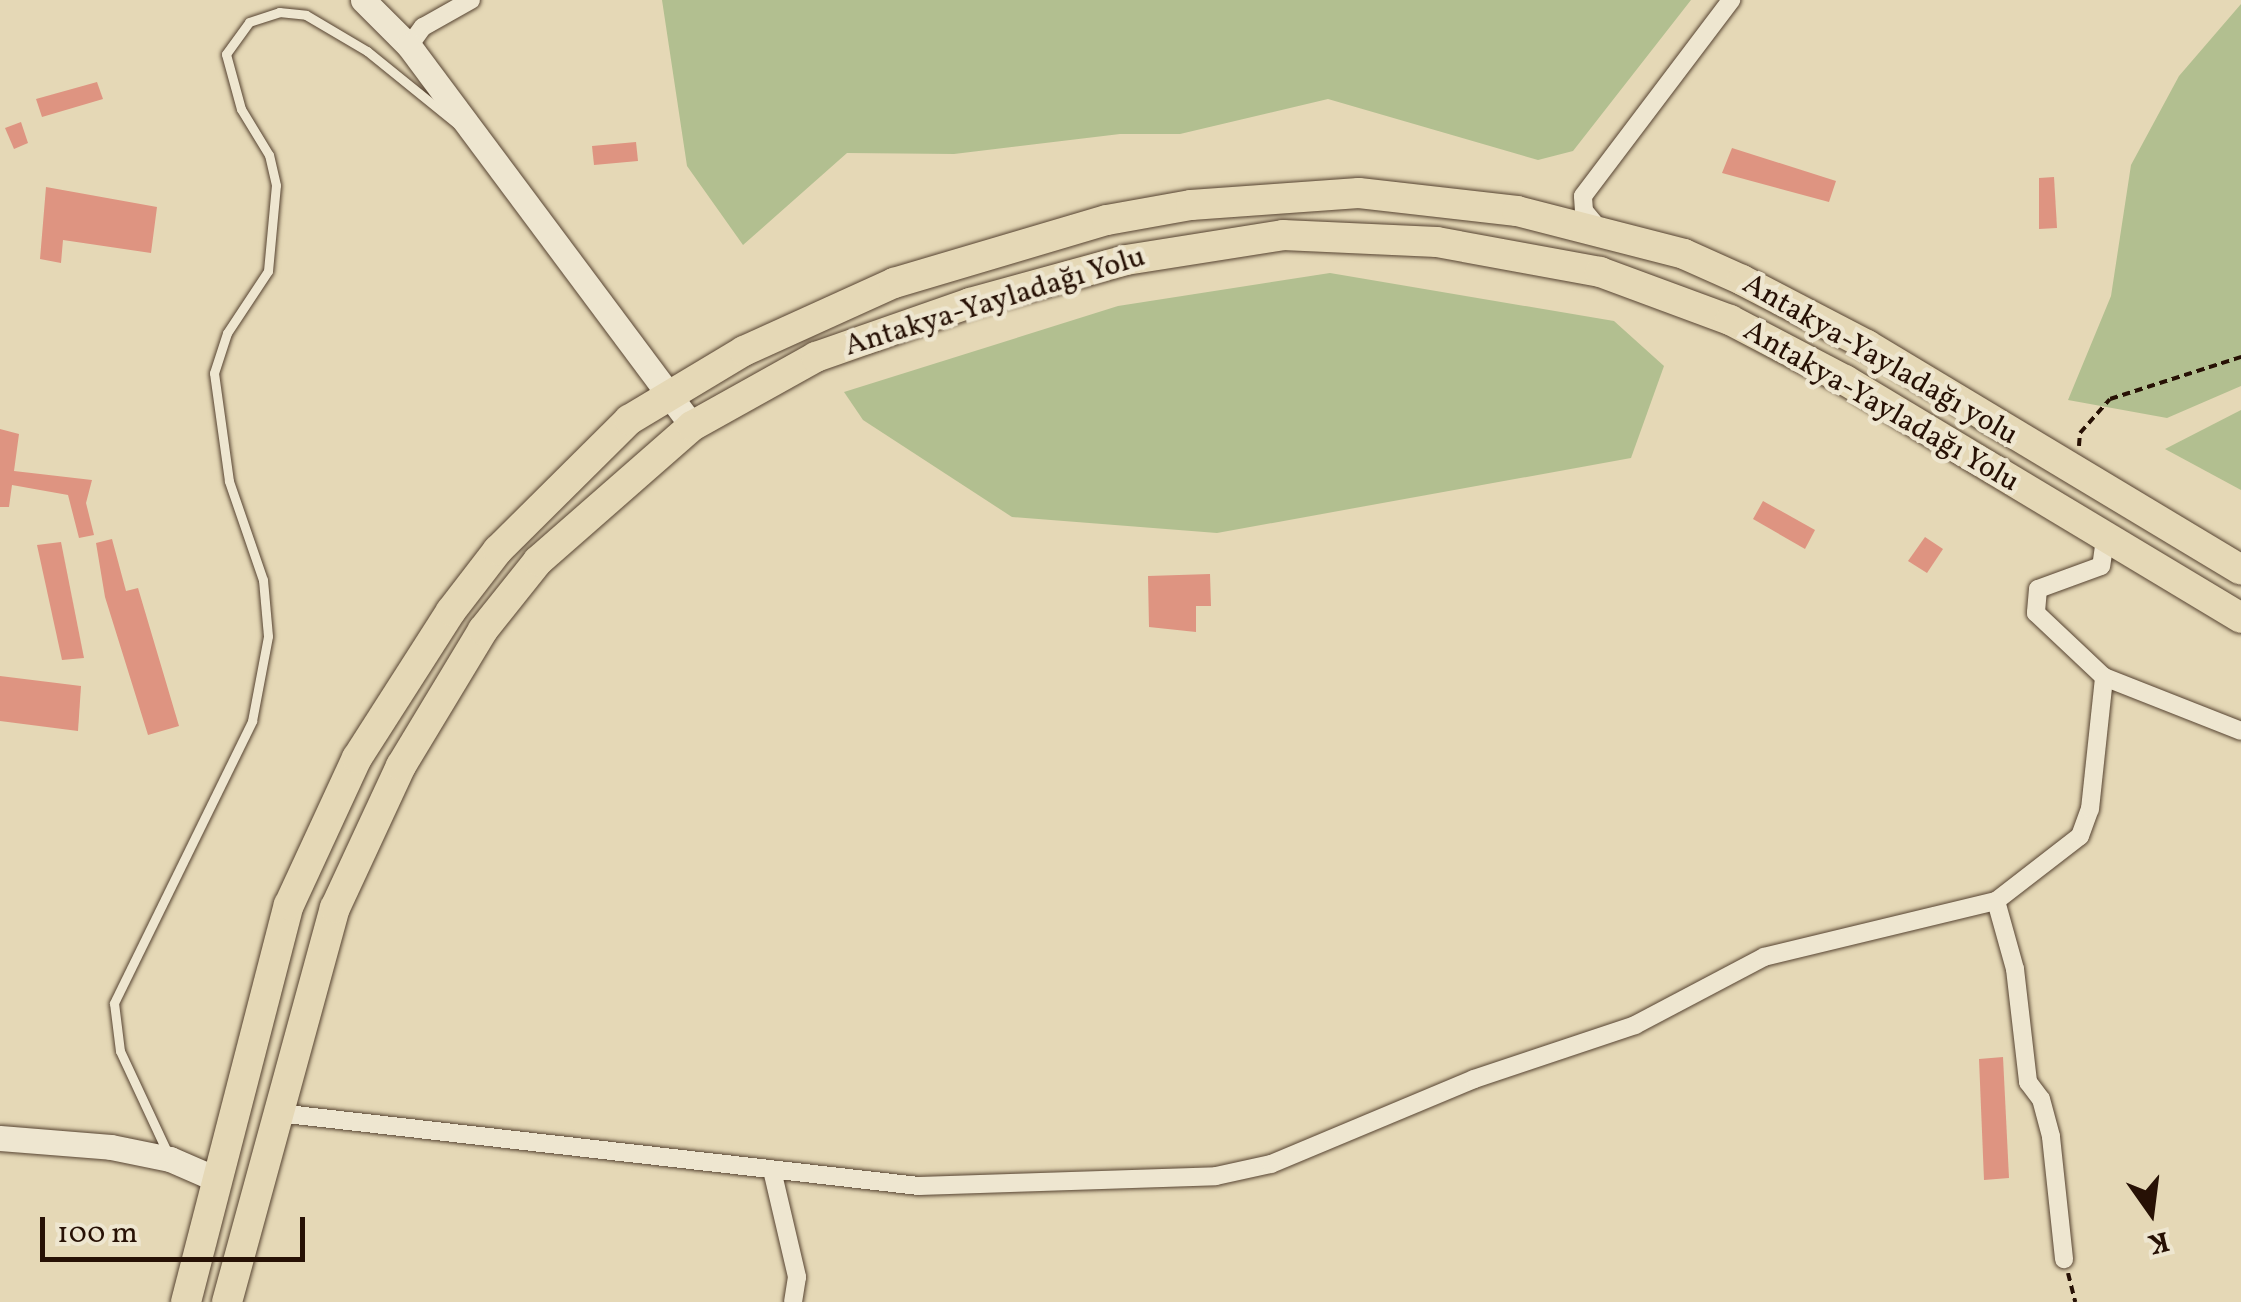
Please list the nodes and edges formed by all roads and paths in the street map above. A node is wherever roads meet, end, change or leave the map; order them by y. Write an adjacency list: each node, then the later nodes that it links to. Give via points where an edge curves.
1 (363, 0): 4 (street)
2 (471, 0): 4 (street, via 423,28)
3 (1731, 0): 6 (street, via 1583,196 1584,211)
4 (409, 46): 5 (street)
5 (471, 132): 8 (street); 19 (lane, via 367,51 306,15 279,12 249,22 226,54 240,109 268,155 276,185 268,271 228,333 214,374 229,481 264,580 268,636 252,721 114,1003 114,1034)
6 (1600, 230): 8 (highway, Antakya-Yayladağı yolu, via 1451,200 1359,193 1140,214 894,284 800,323); 12 (highway, Antakya-Yayladağı yolu, via 1684,254 1796,306)
7 (2241, 357): 10 (path, via 2110,399)
8 (668, 395): 9 (street); 21 (highway, Antakya-Yayladağı yolu, via 629,420 498,550 403,681 357,758 289,905)
9 (692, 426): 11 (highway, Antakya-Yayladağı Yolu, via 816,357 1036,284 1202,244 1356,234 1513,254 1659,290 1846,380); 17 (highway, Antakya-Yayladağı Yolu, via 538,560 437,702 365,835 336,908)
10 (2080, 434)
11 (2104, 539): 13 (highway, Antakya-Yayladağı Yolu); 14 (street, via 2101,566 2038,588 2033,598 2036,613)
12 (2241, 570)
13 (2241, 618)
14 (2104, 678): 15 (street); 16 (street, via 2090,809 2080,836)
15 (2241, 731)
16 (1996, 900): 20 (street, via 1764,957 1582,1047 1474,1079 1316,1148 1216,1176 920,1186); 22 (street, via 2015,969 2028,1082 2052,1136)
17 (278, 1113): 20 (street); 24 (highway, Antakya-Yayladağı Yolu)
18 (0, 1138): 19 (street)
19 (170, 1158): 21 (street)
20 (772, 1170): 25 (street, via 797,1277)
21 (218, 1180): 23 (highway, Antakya-Yayladağı yolu)
22 (2064, 1259): 26 (path)
23 (186, 1302)
24 (227, 1302)
25 (793, 1302)
26 (2076, 1302)

